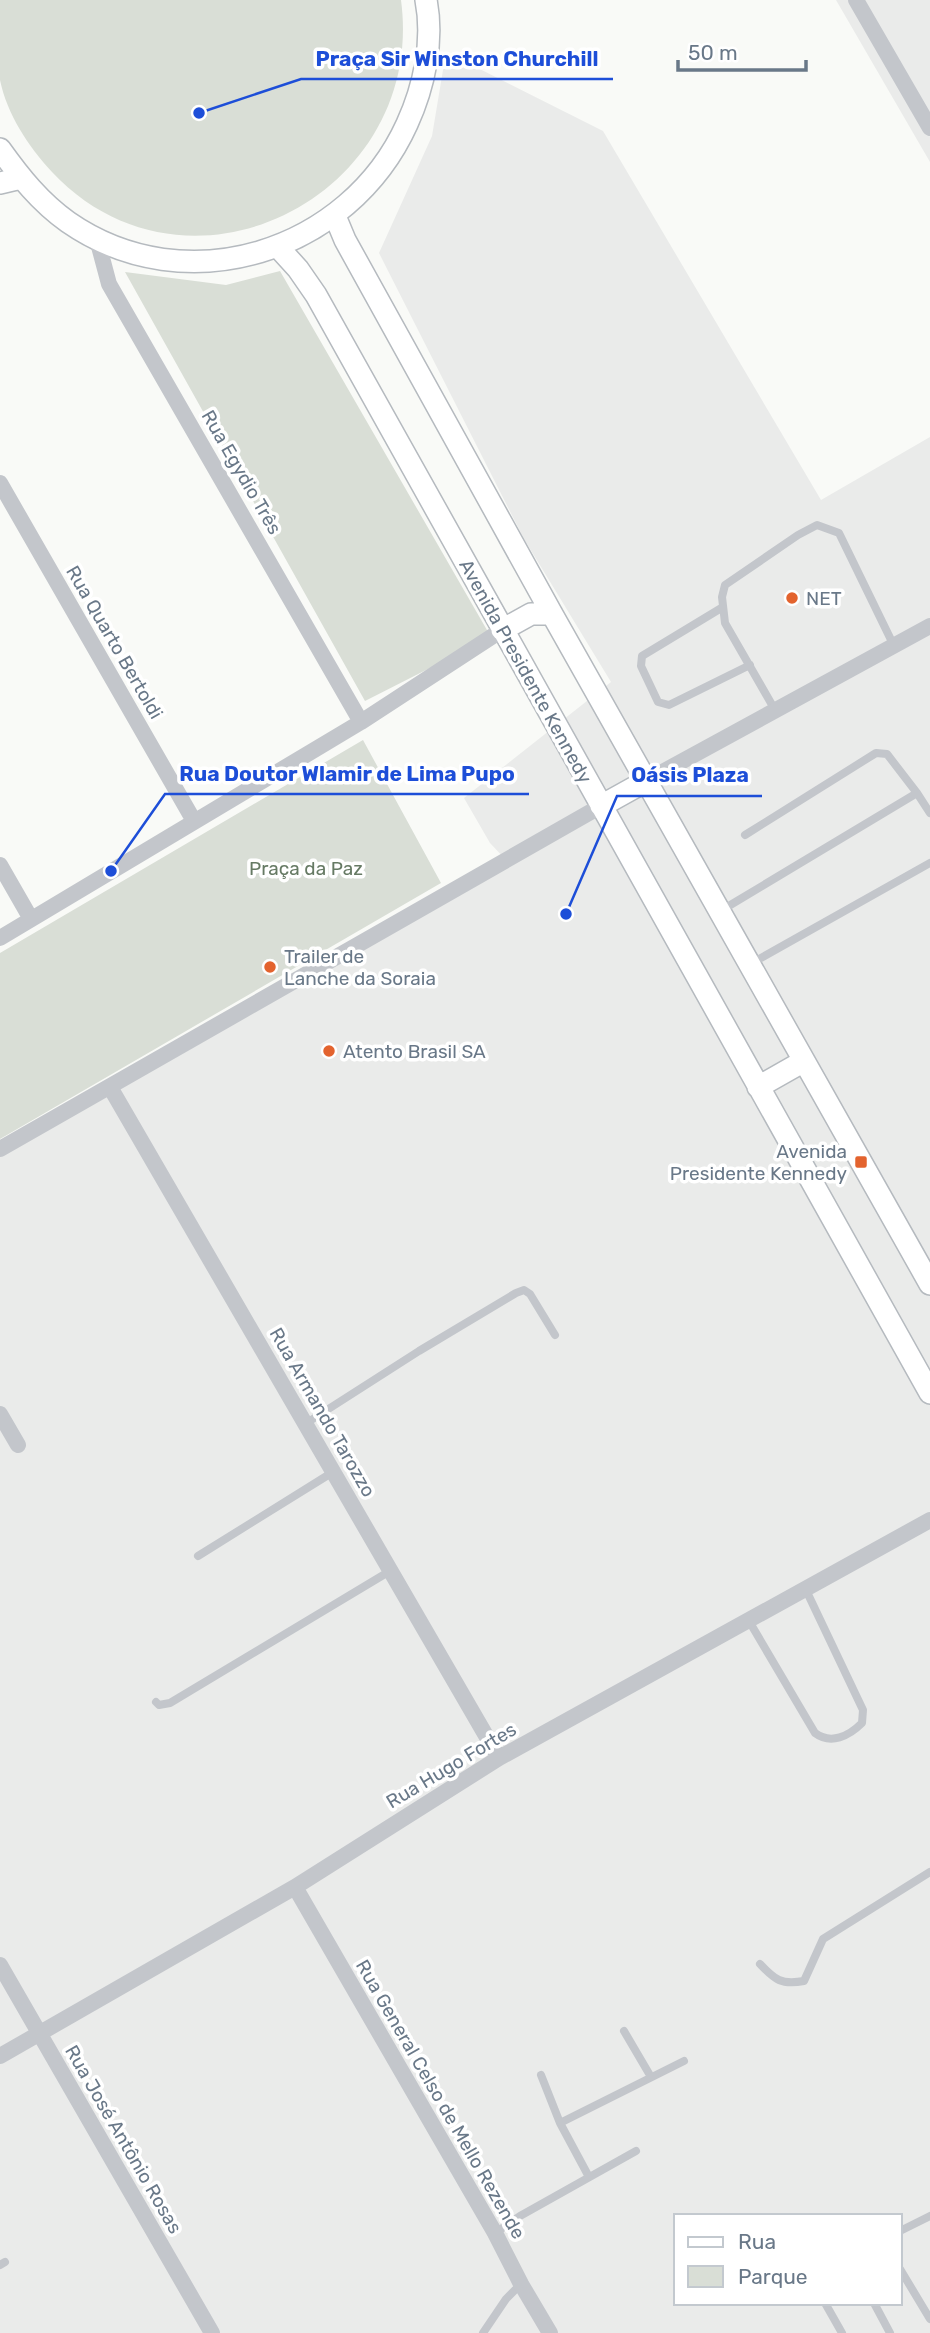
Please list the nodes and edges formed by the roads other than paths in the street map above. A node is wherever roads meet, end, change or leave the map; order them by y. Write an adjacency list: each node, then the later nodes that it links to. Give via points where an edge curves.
1 (426, 0): 6 (main road, via 427,57 417,103 397,146 370,184)
2 (856, 0): 3 (street)
3 (930, 128)
4 (0, 149): 5 (main road)
5 (10, 181): 7 (main road)
6 (335, 216): 8 (main road); 11 (main road)
7 (97, 239): 8 (main road, via 141,254 187,261 233,259); 17 (street, Rua Egydio Três, via 109,284)
8 (278, 247): 13 (main road, Avenida Presidente Kennedy, via 316,295)
9 (0, 484): 22 (street, Rua Quarto Bertoldi)
10 (723, 607): 14 (lane, via 725,585 817,525 839,533); 15 (lane, via 725,623); 15 (lane, via 642,656 640,666 658,702 669,705)
11 (552, 614): 13 (main road, via 531,614); 18 (main road)
12 (930, 626): 14 (street)
13 (502, 630): 17 (street); 20 (main road, Avenida Presidente Kennedy)
14 (894, 646): 16 (street)
15 (750, 665): 16 (lane)
16 (775, 710): 18 (street)
17 (361, 722): 22 (street)
18 (646, 781): 20 (main road); 26 (main road)
19 (916, 793): 21 (lane); 23 (lane, via 887,754 876,754); 26 (lane)
20 (601, 806): 31 (street); 32 (main road, Avenida Presidente Kennedy)
21 (930, 813)
22 (194, 821): 27 (street)
23 (745, 835)
24 (930, 863): 29 (lane)
25 (0, 865): 27 (street)
26 (719, 912): 29 (main road)
27 (31, 919): 28 (street)
28 (0, 938)
29 (749, 964): 30 (main road)
30 (804, 1061): 32 (main road); 34 (main road)
31 (110, 1087): 33 (street); 38 (street, Rua Armando Tarozzo)
32 (758, 1087): 36 (main road, Avenida Presidente Kennedy)
33 (0, 1149)
34 (930, 1284)
35 (555, 1335): 38 (lane, via 524,1290)
36 (930, 1393)
37 (0, 1414): 39 (street)
38 (305, 1424): 40 (street, Rua Armando Tarozzo)
39 (18, 1445)
40 (333, 1472): 42 (lane); 43 (street, Rua Armando Tarozzo)
41 (930, 1520): 44 (street, Rua Hugo Fortes)
42 (198, 1556)
43 (390, 1571): 46 (lane, via 170,1703); 47 (street, Rua Armando Tarozzo)
44 (806, 1590): 45 (street, Rua Hugo Fortes); 45 (lane, via 863,1710 862,1723 855,1730 837,1739 815,1733)
45 (749, 1621): 47 (street, Rua Hugo Fortes)
46 (156, 1702)
47 (499, 1758): 49 (street, Rua Hugo Fortes)
48 (930, 1871): 50 (lane, via 823,1939 804,1981 788,1984 772,1977)
49 (295, 1886): 53 (street, Rua Hugo Fortes); 63 (street, Rua General Celso de Mello Rezende)
50 (760, 1964)
51 (0, 1965): 53 (street, Rua José Antônio Rosas)
52 (624, 2031): 57 (lane)
53 (39, 2034): 54 (street, Rua Hugo Fortes); 69 (street, Rua José Antônio Rosas)
54 (0, 2056)
55 (684, 2061): 57 (lane)
56 (541, 2075): 58 (lane)
57 (651, 2077): 58 (lane)
58 (560, 2123): 60 (lane)
59 (636, 2151): 60 (lane)
60 (589, 2177): 63 (lane)
61 (930, 2216): 62 (lane)
62 (902, 2230)
63 (495, 2233): 65 (street, Rua General Celso de Mello Rezende)
64 (902, 2272): 68 (lane)
65 (521, 2284): 70 (lane); 71 (street, Rua General Celso de Mello Rezende)
66 (826, 2305): 72 (lane)
67 (875, 2305): 73 (lane)
68 (930, 2319)
69 (212, 2333)
70 (483, 2333)
71 (550, 2333)
72 (842, 2333)
73 (890, 2333)

